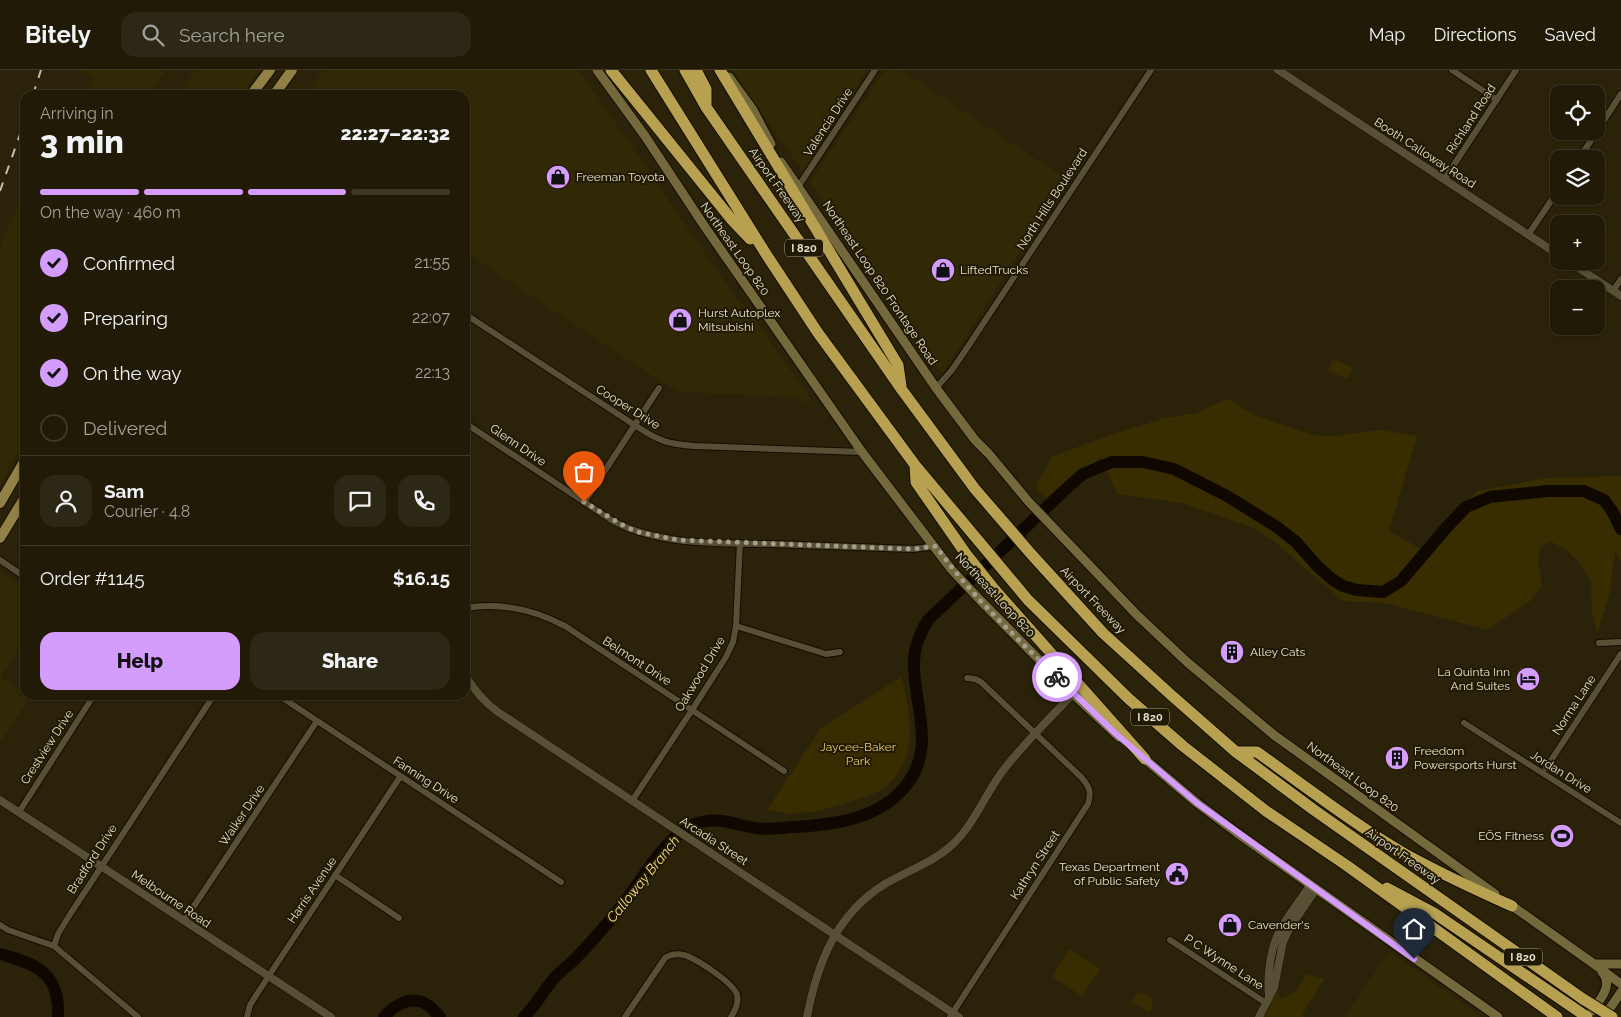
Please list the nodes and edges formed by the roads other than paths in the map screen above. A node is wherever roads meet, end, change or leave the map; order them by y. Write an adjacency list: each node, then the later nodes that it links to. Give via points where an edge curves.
1 (270, 70): 15 (main road)
2 (292, 70): 16 (main road)
3 (597, 70): 37 (main road, Northeast Loop 820)
4 (612, 70): 26 (highway, via 732,220)
5 (651, 70): 26 (highway, I 820)
6 (685, 70): 19 (highway, I 820)
7 (696, 70): 19 (highway, Airport Freeway, via 706,89)
8 (720, 70): 34 (highway, via 898,365)
9 (724, 70): 22 (main road, Northeast Loop 820 Frontage Road, via 753,110)
10 (876, 70): 22 (street, Valencia Drive)
11 (1151, 70): 33 (street, North Hills Boulevard, via 965,351)
12 (1278, 70): 21 (street, Booth Calloway Road)
13 (1452, 70): 18 (street)
14 (1516, 70): 18 (street, Richland Road)
15 (255, 90)
16 (278, 90)
17 (1621, 94): 20 (street)
18 (1497, 100): 21 (street, Richland Road)
19 (706, 107): 34 (highway, Airport Freeway / I 820)
20 (1584, 150)
21 (1444, 180): 24 (street, Booth Calloway Road)
22 (798, 187): 33 (main road, Northeast Loop 820 Frontage Road)
23 (1550, 202): 24 (street)
24 (1528, 235): 25 (street, Booth Calloway Road)
25 (1550, 249)
26 (766, 254): 38 (highway, I 820, via 818,333)
27 (1582, 270): 29 (street)
28 (1621, 280): 29 (street)
29 (1613, 291): 30 (street)
30 (1621, 296)
31 (470, 317): 36 (street, Cooper Drive)
32 (659, 388): 36 (street)
33 (936, 388): 40 (main road, Northeast Loop 820 Frontage Road, via 975,440)
34 (902, 390): 65 (highway, Airport Freeway / I 820, via 975,489 1103,633)
35 (470, 426): 41 (street, Glenn Drive)
36 (636, 426): 37 (street, Cooper Drive, via 663,442 674,444); 41 (street)
37 (862, 452): 46 (main road, Northeast Loop 820)
38 (915, 465): 66 (highway, via 916,482 966,554); 74 (highway, I 820, via 1006,576 1130,699 1183,746 1266,811)
39 (20, 469): 42 (main road)
40 (1028, 501): 79 (main road, Northeast Loop 820, via 1137,615 1241,709 1355,795)
41 (584, 502): 45 (street, Glenn Drive, via 638,532 678,540)
42 (0, 503)
43 (20, 505): 44 (main road)
44 (0, 538)
45 (740, 543): 46 (street, Glenn Drive, via 913,549); 50 (street, Oakwood Drive)
46 (936, 546): 57 (main road, Northeast Loop 820, via 951,569)
47 (0, 560): 48 (street)
48 (20, 574)
49 (470, 607): 61 (street, Belmont Drive, via 511,607 548,618)
50 (736, 626): 53 (street, via 826,654); 61 (street, Oakwood Drive, via 726,657)
51 (1600, 642): 52 (street)
52 (1621, 642)
53 (840, 652)
54 (1621, 654): 67 (street, Norma Lane)
55 (967, 678): 64 (street, via 981,682)
56 (470, 682): 71 (street, Arcadia Street, via 487,704)
57 (1073, 694): 64 (street); 66 (main road, Northeast Loop 820)
58 (91, 700): 72 (street, Crestview Drive)
59 (211, 700): 75 (street, Bradford Drive)
60 (286, 700): 62 (street, Fanning Drive)
61 (692, 710): 68 (street, Belmont Drive); 71 (street, Oakwood Drive)
62 (318, 721): 69 (street, Fanning Drive); 81 (street, Walker Drive)
63 (1464, 723): 73 (street, Jordan Drive)
64 (1035, 733): 83 (street, via 1001,773 953,845 863,900 848,914); 92 (street, Kathryn Street, via 1088,786 1091,794 1088,804)
65 (1236, 752): 79 (highway, via 1256,752 1406,854); 104 (highway, Airport Freeway / I 820, bridge)
66 (1145, 759): 78 (main road, Northeast Loop 820, via 1197,803)
67 (1546, 768)
68 (784, 771)
69 (400, 777): 76 (street, Harris Avenue); 77 (street, Fanning Drive)
70 (0, 800): 72 (street, Melbourne Road)
71 (632, 801): 83 (street, Arcadia Street)
72 (19, 812): 75 (street, Melbourne Road)
73 (1621, 823)
74 (1346, 865): 101 (highway, I 820); 102 (highway, via 1434,913)
75 (101, 866): 81 (street, Melbourne Road); 85 (street, Bradford Drive, via 68,916)
76 (335, 875): 80 (street); 88 (street, Harris Avenue)
77 (561, 882)
78 (1313, 887): 91 (street, via 1278,934); 100 (main road, Northeast Loop 820)
79 (1512, 906): 86 (main road, Northeast Loop 820)
80 (398, 918)
81 (184, 921): 88 (street, Melbourne Road)
82 (0, 925): 85 (street)
83 (835, 935): 92 (street, Arcadia Street); 98 (street, via 818,972)
84 (1170, 940): 91 (street, P C Wynne Lane)
85 (54, 946): 93 (street)
86 (1594, 964): 87 (main road); 89 (main road, Northeast Loop 820); 102 (main road, via 1606,976 1607,982 1605,992)
87 (1621, 964)
88 (268, 977): 94 (street, Harris Avenue); 95 (street, Melbourne Road)
89 (1621, 984)
90 (1621, 992): 103 (main road)
91 (1267, 999): 99 (street)
92 (954, 1016)
93 (138, 1017)
94 (247, 1017)
95 (330, 1017)
96 (625, 1017): 97 (street, via 665,958 675,954 690,958 734,989 737,1001)
97 (731, 1017)
98 (807, 1017)
99 (1259, 1017)
100 (1498, 1017)
101 (1557, 1017)
102 (1587, 1017)
103 (1604, 1017)
104 (1612, 1017)

